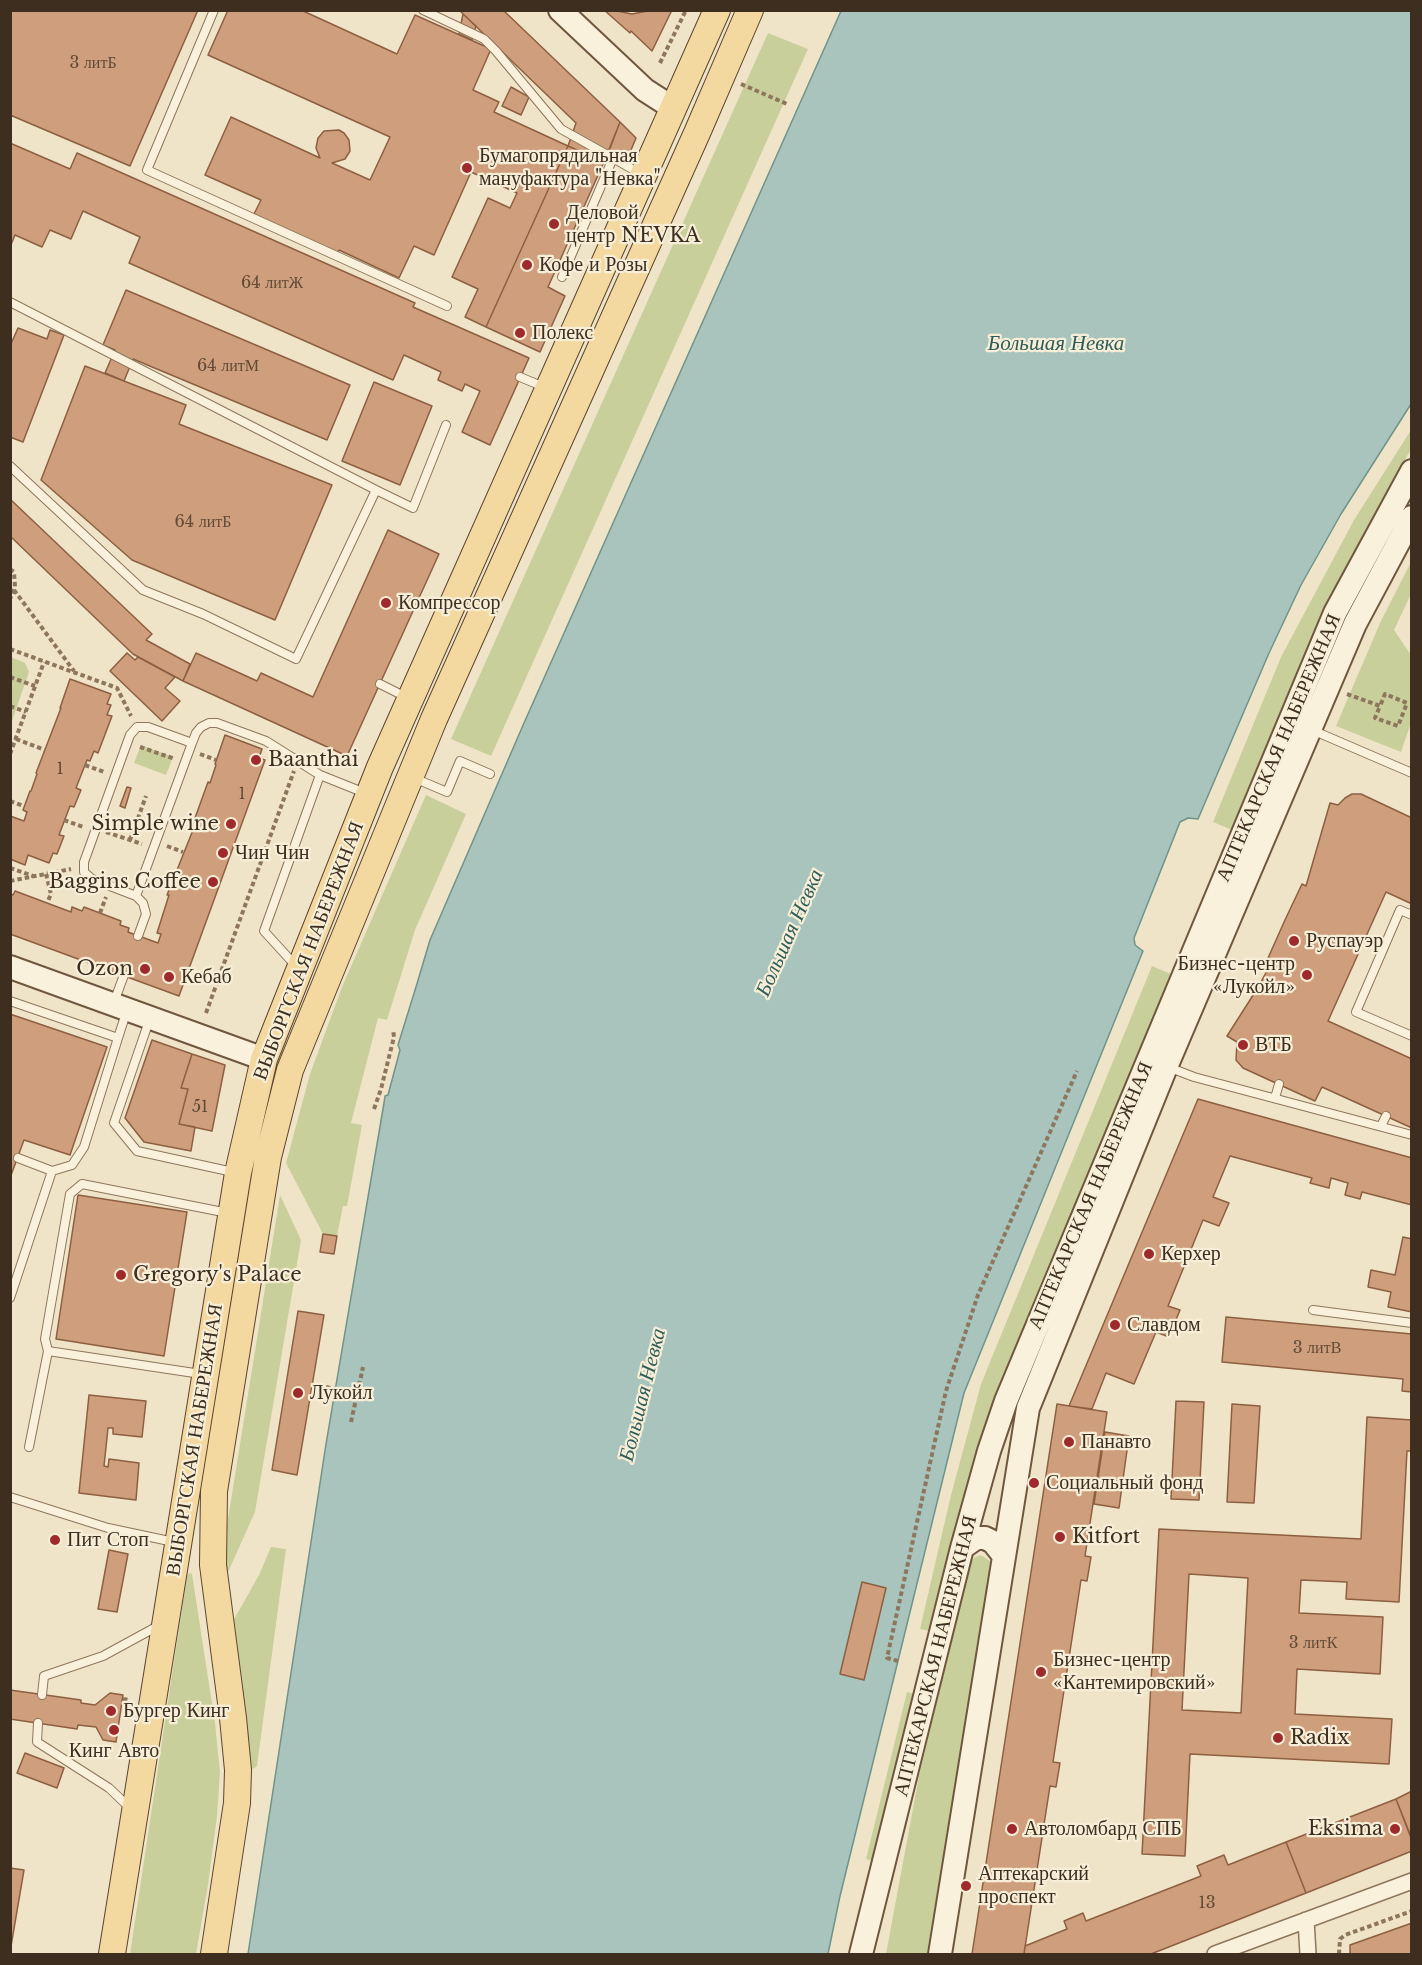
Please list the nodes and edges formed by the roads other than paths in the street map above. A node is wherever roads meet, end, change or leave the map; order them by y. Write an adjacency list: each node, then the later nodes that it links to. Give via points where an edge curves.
1 (214, 10): 11 (lane, via 147,170)
2 (423, 10): 7 (lane, via 484,39 561,129)
3 (560, 10): 6 (street, via 645,90)
4 (717, 10): 6 (main road, ВЫБОРГСКАЯ НАБЕРЕЖНАЯ)
5 (750, 10): 26 (main road, ВЫБОРГСКАЯ НАБЕРЕЖНАЯ)
6 (673, 108): 8 (main road, ВЫБОРГСКАЯ НАБЕРЕЖНАЯ)
7 (613, 158): 8 (lane); 9 (lane)
8 (643, 175): 13 (main road, ВЫБОРГСКАЯ НАБЕРЕЖНАЯ)
9 (562, 277)
10 (10, 302): 17 (lane)
11 (447, 306)
12 (520, 377): 13 (lane)
13 (549, 390): 20 (main road, ВЫБОРГСКАЯ НАБЕРЕЖНАЯ)
14 (446, 425): 17 (lane, via 413,508)
15 (10, 466): 17 (lane, via 142,590 203,614 296,659)
16 (1412, 471): 58 (street, АПТЕКАРСКАЯ НАБЕРЕЖНАЯ, via 1335,614 1022,1360 989,1451)
17 (376, 490)
18 (1412, 517): 21 (street, АПТЕКАРСКАЯ НАБЕРЕЖНАЯ, via 1355,624)
19 (380, 684): 20 (lane)
20 (410, 699): 27 (main road, ВЫБОРГСКАЯ НАБЕРЕЖНАЯ)
21 (1310, 729): 23 (lane); 40 (street, АПТЕКАРСКАЯ НАБЕРЕЖНАЯ)
22 (192, 743): 25 (lane, via 201,727 217,723 266,741); 28 (lane); 28 (lane, via 148,727 137,727 130,735 84,862 84,872 92,879)
23 (1412, 773)
24 (490, 774): 26 (lane, via 460,761 447,792)
25 (320, 775): 27 (lane); 32 (lane, via 264,931)
26 (410, 776): 67 (main road, ВЫБОРГСКАЯ НАБЕРЕЖНАЯ, via 290,1070 267,1168 214,1491 213,1565 238,1770 236,1814)
27 (369, 794): 32 (main road, ВЫБОРГСКАЯ НАБЕРЕЖНАЯ)
28 (136, 896): 30 (lane, via 144,903 146,914)
29 (1412, 915): 37 (lane, via 1400,910 1356,1012)
30 (138, 936)
31 (10, 967): 35 (street)
32 (299, 970): 39 (main road, ВЫБОРГСКАЯ НАБЕРЕЖНАЯ)
33 (124, 975): 35 (lane)
34 (10, 1001): 38 (lane)
35 (120, 1007): 36 (street); 38 (lane)
36 (150, 1017): 39 (street); 48 (lane, via 114,1122 137,1151)
37 (1412, 1036)
38 (118, 1038): 47 (lane, via 84,1148 72,1165)
39 (264, 1059): 48 (main road, ВЫБОРГСКАЯ НАБЕРЕЖНАЯ)
40 (1166, 1067): 42 (lane); 59 (street, АПТЕКАРСКАЯ НАБЕРЕЖНАЯ, via 1028,1408)
41 (1279, 1084): 42 (lane)
42 (1275, 1098): 44 (lane)
43 (1386, 1116): 44 (lane)
44 (1381, 1126): 45 (lane)
45 (1412, 1135)
46 (18, 1158): 47 (lane)
47 (52, 1171): 50 (lane)
48 (238, 1173): 49 (main road, ВЫБОРГСКАЯ НАБЕРЕЖНАЯ)
49 (231, 1214): 53 (lane, via 82,1184 70,1194 45,1339); 54 (main road, ВЫБОРГСКАЯ НАБЕРЕЖНАЯ)
50 (10, 1298)
51 (1313, 1310): 52 (lane)
52 (1412, 1323)
53 (48, 1351): 54 (lane); 55 (lane)
54 (206, 1375): 57 (main road, ВЫБОРГСКАЯ НАБЕРЕЖНАЯ)
55 (28, 1447)
56 (10, 1497): 57 (lane, via 108,1528)
57 (178, 1543): 60 (main road, ВЫБОРГСКАЯ НАБЕРЕЖНАЯ)
58 (962, 1548): 59 (street, via 976,1538 985,1538); 68 (street, АПТЕКАРСКАЯ НАБЕРЕЖНАЯ)
59 (1004, 1556): 69 (street, АПТЕКАРСКАЯ НАБЕРЕЖНАЯ)
60 (167, 1620): 61 (lane, via 103,1656 44,1676); 63 (main road, ВЫБОРГСКАЯ НАБЕРЕЖНАЯ)
61 (42, 1695)
62 (38, 1723): 63 (lane, via 37,1742 109,1788)
63 (134, 1812): 66 (main road, ВЫБОРГСКАЯ НАБЕРЕЖНАЯ)
64 (1412, 1881): 65 (street)
65 (1306, 1920): 70 (street); 71 (street)
66 (112, 1954)
67 (214, 1954)
68 (862, 1954)
69 (940, 1954)
70 (1215, 1954)
71 (1308, 1954)

